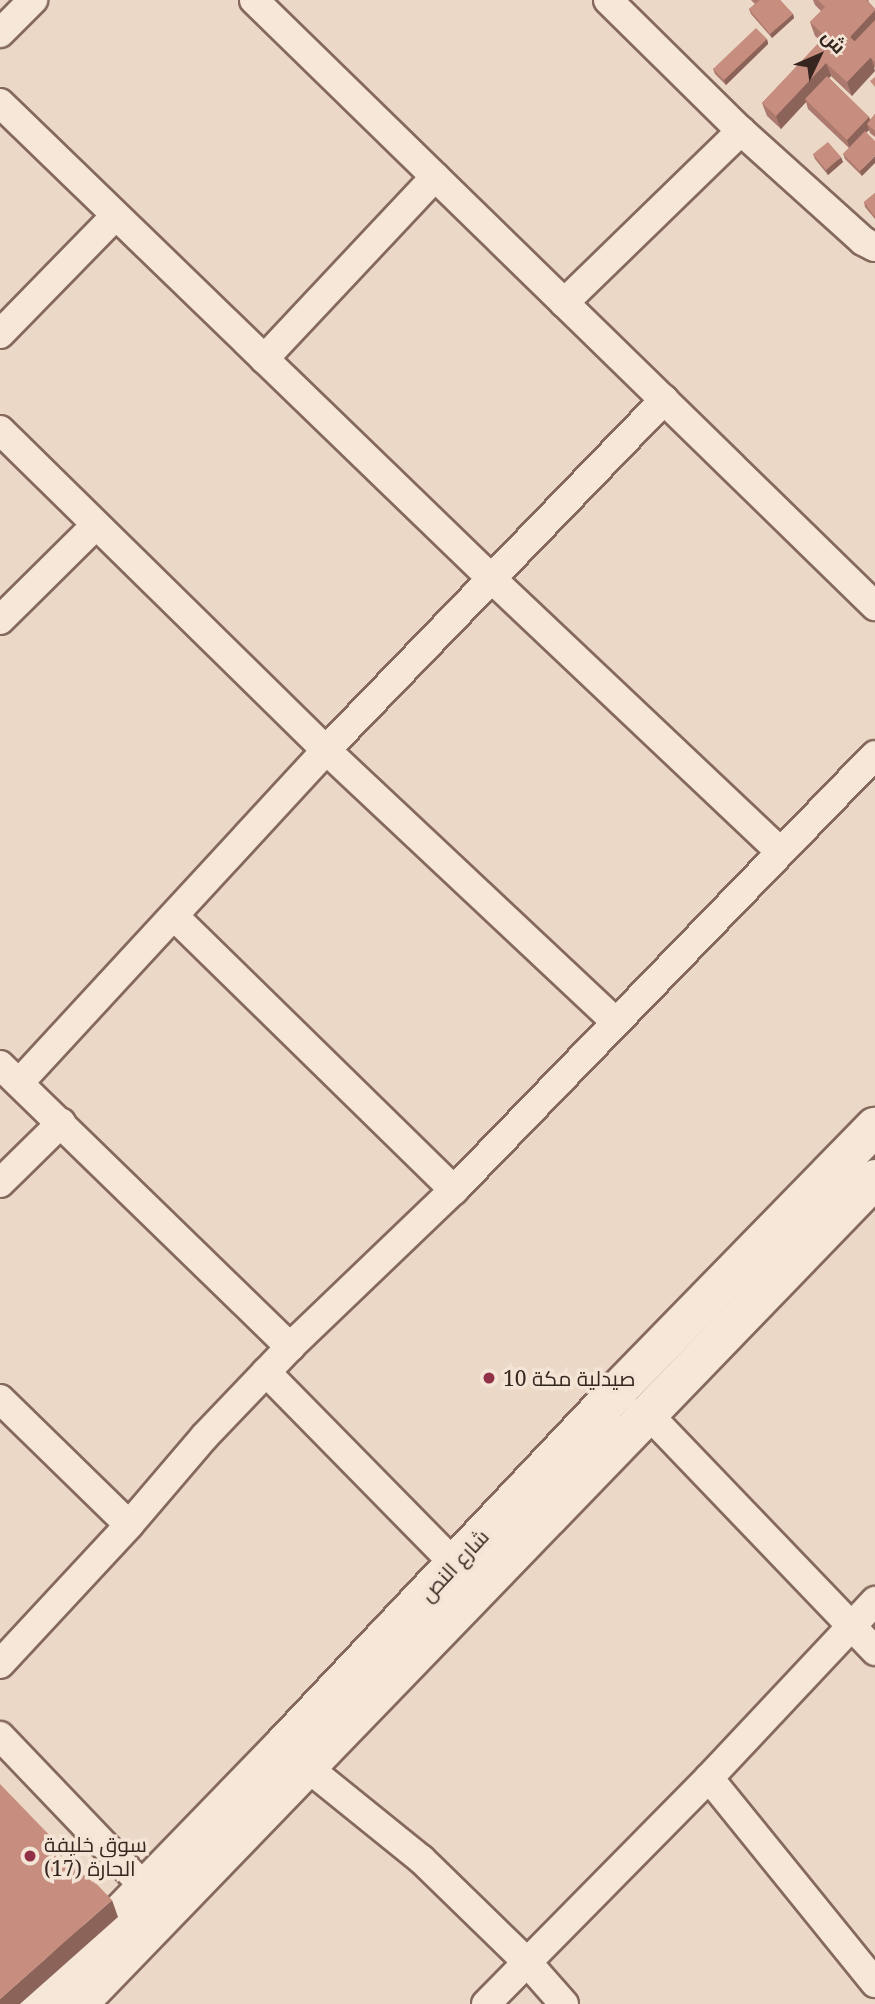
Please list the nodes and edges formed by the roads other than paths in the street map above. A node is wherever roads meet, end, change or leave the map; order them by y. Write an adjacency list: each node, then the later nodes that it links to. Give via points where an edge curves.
1 (33, 0): 4 (street)
2 (254, 0): 7 (street)
3 (608, 0): 6 (street)
4 (0, 33)
5 (0, 103): 8 (street)
6 (741, 131): 9 (street); 10 (street)
7 (435, 177): 10 (street); 12 (street)
8 (115, 216): 11 (street); 12 (street)
9 (875, 247)
10 (564, 303): 13 (street)
11 (0, 334)
12 (264, 359): 16 (street)
13 (664, 400): 16 (street); 17 (street)
14 (0, 430): 15 (street)
15 (96, 524): 18 (street); 19 (street)
16 (493, 580): 19 (street); 21 (street)
17 (875, 606)
18 (0, 620)
19 (326, 750): 22 (street); 23 (street)
20 (875, 755): 21 (street)
21 (780, 851): 23 (street)
22 (174, 916): 24 (street); 29 (street)
23 (615, 1021): 29 (street)
24 (9, 1074): 25 (street)
25 (61, 1123): 28 (street); 30 (street)
26 (875, 1127): 35 (main road, شارع النص)
27 (875, 1179): 33 (main road, شارع النص)
28 (0, 1183)
29 (454, 1190): 30 (street)
30 (290, 1347): 31 (street)
31 (266, 1372): 34 (street); 35 (street)
32 (0, 1399): 34 (street)
33 (649, 1415): 37 (street); 41 (main road, شارع النص)
34 (129, 1525): 39 (street)
35 (455, 1564): 41 (main road, شارع النص)
36 (875, 1601): 37 (street)
37 (852, 1625): 38 (street); 42 (street)
38 (875, 1651)
39 (0, 1664)
40 (0, 1736): 43 (street)
41 (294, 1756): 43 (main road, شارع النص); 44 (street, via 421,1860); 47 (main road, شارع النص)
42 (709, 1778): 44 (street); 45 (street)
43 (146, 1889): 46 (main road, شارع النص)
44 (527, 1962): 48 (street); 49 (street)
45 (875, 1983)
46 (33, 2004)
47 (78, 2004)
48 (486, 2004)
49 (565, 2004)

